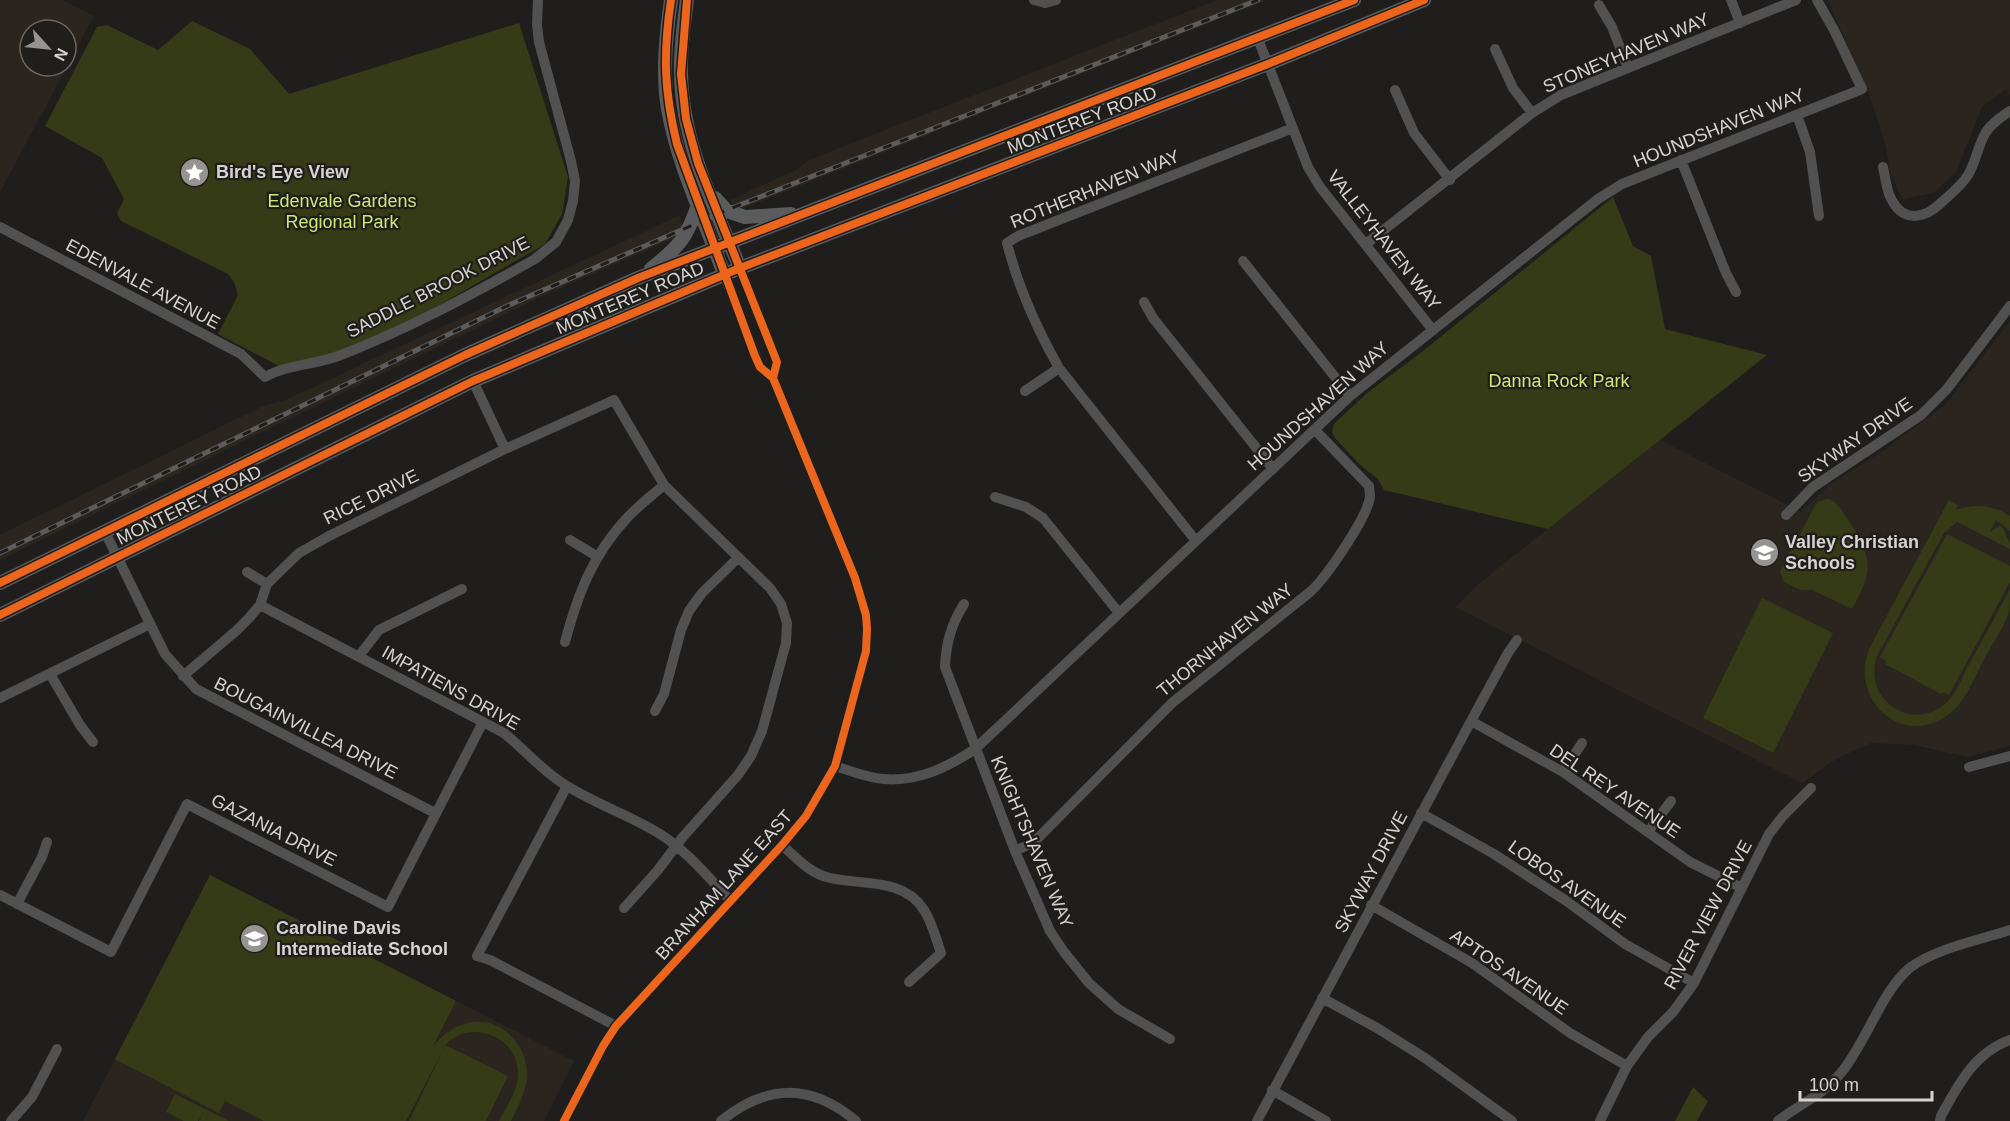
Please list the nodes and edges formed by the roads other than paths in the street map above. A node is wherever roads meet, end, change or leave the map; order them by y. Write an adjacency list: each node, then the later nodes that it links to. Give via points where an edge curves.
1 (538, 0): 42 (street, SADDLE BROOK DRIVE, via 539,42 575,181 573,201 556,242 536,259 383,338)
2 (671, 0): 26 (main road, BRANHAM LANE EAST, via 665,70 668,109)
3 (687, 0): 25 (main road, BRANHAM LANE EAST, via 681,74 686,119)
4 (1034, 0): 5 (street)
5 (1056, 0)
6 (1354, 0): 13 (main road, MONTEREY ROAD)
7 (1424, 0): 15 (main road, MONTEREY ROAD)
8 (1731, 0): 12 (street)
9 (1796, 0): 12 (street, STONEYHAVEN WAY)
10 (1817, 0): 20 (street, HOUNDSHAVEN WAY, via 1862,89)
11 (1599, 5): 16 (street)
12 (1740, 23): 16 (street, STONEYHAVEN WAY)
13 (1258, 39): 15 (street, VALLEYHAVEN WAY); 27 (main road, MONTEREY ROAD)
14 (1495, 49): 19 (street, via 1513,88)
15 (1268, 64): 21 (street, VALLEYHAVEN WAY); 34 (main road, MONTEREY ROAD)
16 (1628, 68): 19 (street, STONEYHAVEN WAY, via 1561,95)
17 (1395, 90): 24 (street, via 1414,134)
18 (2010, 111): 23 (street, via 1986,133 1963,183 1923,217 1903,212 1894,202)
19 (1532, 113): 24 (street, STONEYHAVEN WAY)
20 (1797, 115): 22 (street, HOUNDSHAVEN WAY); 28 (street, via 1810,152)
21 (1293, 128): 31 (street, VALLEYHAVEN WAY, via 1320,187); 41 (street, ROTHERHAVEN WAY, via 1007,243 1042,337)
22 (1681, 160): 37 (street); 40 (street, HOUNDSHAVEN WAY, via 1610,189)
23 (1883, 167)
24 (1450, 180): 31 (street, STONEYHAVEN WAY)
25 (710, 192): 27 (main road, via 727,210 745,218); 30 (main road, BRANHAM LANE EAST)
26 (698, 205): 32 (main road, BRANHAM LANE EAST); 36 (main road, via 682,242)
27 (806, 213): 30 (main road, MONTEREY ROAD)
28 (1819, 216)
29 (0, 227): 42 (street, EDENVALE AVENUE, via 241,354)
30 (729, 243): 32 (main road, MONTEREY ROAD); 34 (main road, BRANHAM LANE EAST)
31 (1366, 244): 40 (street, VALLEYHAVEN WAY)
32 (715, 248): 35 (main road, BRANHAM LANE EAST); 36 (main road, MONTEREY ROAD)
33 (1243, 261): 46 (street)
34 (740, 268): 35 (main road, MONTEREY ROAD); 43 (street, BRANHAM LANE EAST, via 777,362)
35 (724, 274): 43 (street, BRANHAM LANE EAST, via 760,367); 44 (main road, MONTEREY ROAD)
36 (639, 279): 53 (main road, MONTEREY ROAD, via 465,355)
37 (1736, 292)
38 (1144, 302): 49 (street)
39 (2010, 306): 52 (street, SKYWAY DRIVE, via 1947,389 1921,415 1813,487)
40 (1432, 329): 46 (street, HOUNDSHAVEN WAY)
41 (1059, 368): 45 (street); 55 (street, ROTHERHAVEN WAY)
42 (265, 377)
43 (773, 378): 81 (street, BRANHAM LANE EAST, via 855,578 866,615 866,651)
44 (473, 381): 48 (street); 56 (main road, MONTEREY ROAD)
45 (1025, 391)
46 (1350, 396): 47 (street, HOUNDSHAVEN WAY)
47 (1315, 430): 49 (street, HOUNDSHAVEN WAY); 93 (street, THORNHAVEN WAY, via 1369,486 1370,495 1346,545 1326,575 1172,704 1034,842)
48 (505, 449): 50 (street, RICE DRIVE, via 614,400); 61 (street, RICE DRIVE, via 328,536 299,553)
49 (1273, 469): 55 (street, HOUNDSHAVEN WAY)
50 (664, 485): 57 (street, via 627,518); 58 (street)
51 (995, 497): 65 (street, via 1026,507 1043,518)
52 (1785, 515)
53 (105, 532): 56 (street, BOUGAINVILLEA DRIVE); 60 (main road, MONTEREY ROAD)
54 (570, 540): 57 (street)
55 (1196, 541): 65 (street, HOUNDSHAVEN WAY)
56 (118, 557): 66 (main road, MONTEREY ROAD); 67 (street, BOUGAINVILLEA DRIVE)
57 (597, 557): 69 (street, via 577,599)
58 (738, 558): 74 (street, via 689,610 664,694); 92 (street, via 781,604 787,623 786,643 762,731 751,756)
59 (247, 573): 61 (street)
60 (0, 583)
61 (267, 584): 64 (street, RICE DRIVE)
62 (462, 589): 70 (street, via 379,630)
63 (964, 604): 79 (street, KNIGHTSHAVEN WAY, via 946,644 945,667)
64 (260, 605): 70 (street, IMPATIENS DRIVE); 72 (street, RICE DRIVE, via 237,631)
65 (1119, 613): 79 (street, HOUNDSHAVEN WAY)
66 (0, 615)
67 (150, 624): 71 (street); 72 (street, BOUGAINVILLEA DRIVE, via 165,654)
68 (1517, 640): 75 (street, SKYWAY DRIVE)
69 (565, 642)
70 (359, 656): 76 (street, IMPATIENS DRIVE)
71 (51, 674): 73 (street); 77 (street)
72 (183, 676): 87 (street, BOUGAINVILLEA DRIVE, via 210,698)
73 (0, 698)
74 (655, 711)
75 (1471, 721): 83 (street, DEL REY AVENUE); 88 (street, SKYWAY DRIVE)
76 (483, 722): 84 (street, IMPATIENS DRIVE, via 525,749 542,768); 87 (street, GAZANIA DRIVE)
77 (93, 742)
78 (1582, 743): 83 (street)
79 (975, 749): 81 (street, HOUNDSHAVEN WAY, via 952,764 902,779 883,779); 93 (street, KNIGHTSHAVEN WAY)
80 (2010, 756): 82 (street)
81 (835, 766): 91 (street, BRANHAM LANE EAST, via 806,816)
82 (1969, 767)
83 (1563, 772): 89 (street, DEL REY AVENUE)
84 (567, 786): 92 (street, IMPATIENS DRIVE); 104 (street, via 477,956)
85 (1811, 788): 94 (street, RIVER VIEW DRIVE, via 1769,834)
86 (1671, 801): 89 (street)
87 (435, 813): 97 (street, GAZANIA DRIVE, via 388,907 187,804 111,952)
88 (1421, 813): 98 (street, SKYWAY DRIVE); 102 (street, LOBOS AVENUE, via 1494,854 1625,944)
89 (1648, 832): 94 (street, DEL REY AVENUE, via 1690,862)
90 (47, 842): 97 (street)
91 (782, 845): 96 (street, BRANHAM LANE EAST); 101 (street, via 820,875 898,888 925,910 941,953)
92 (676, 846): 96 (street, IMPATIENS DRIVE); 99 (street)
93 (1015, 851): 105 (street, KNIGHTSHAVEN WAY, via 1040,911 1064,952 1089,983 1118,1008)
94 (1742, 888): 102 (street, RIVER VIEW DRIVE)
95 (0, 895): 97 (street, GAZANIA DRIVE)
96 (730, 900): 104 (street, BRANHAM LANE EAST)
97 (17, 904)
98 (1371, 905): 103 (street, SKYWAY DRIVE); 108 (street, APTOS AVENUE, via 1472,963 1570,1034)
99 (624, 908)
100 (2010, 930): 118 (street, via 1932,956 1911,968 1893,986 1839,1076 1820,1094)
101 (909, 982)
102 (1694, 983): 108 (street, RIVER VIEW DRIVE)
103 (1322, 998): 109 (street, SKYWAY DRIVE); 116 (street, via 1425,1058)
104 (616, 1026): 110 (street, BRANHAM LANE EAST, via 592,1066)
105 (1170, 1039)
106 (2010, 1040): 119 (street, via 1983,1055 1965,1074)
107 (57, 1049): 111 (street, via 32,1097)
108 (1627, 1066): 117 (street, RIVER VIEW DRIVE)
109 (1272, 1090): 114 (street, SKYWAY DRIVE); 115 (street)
110 (569, 1120)
111 (11, 1121)
112 (721, 1121): 113 (street, via 754,1099 797,1091 832,1104)
113 (856, 1121)
114 (1257, 1121)
115 (1326, 1121)
116 (1512, 1121)
117 (1600, 1121)
118 (1778, 1121)
119 (1940, 1121)

